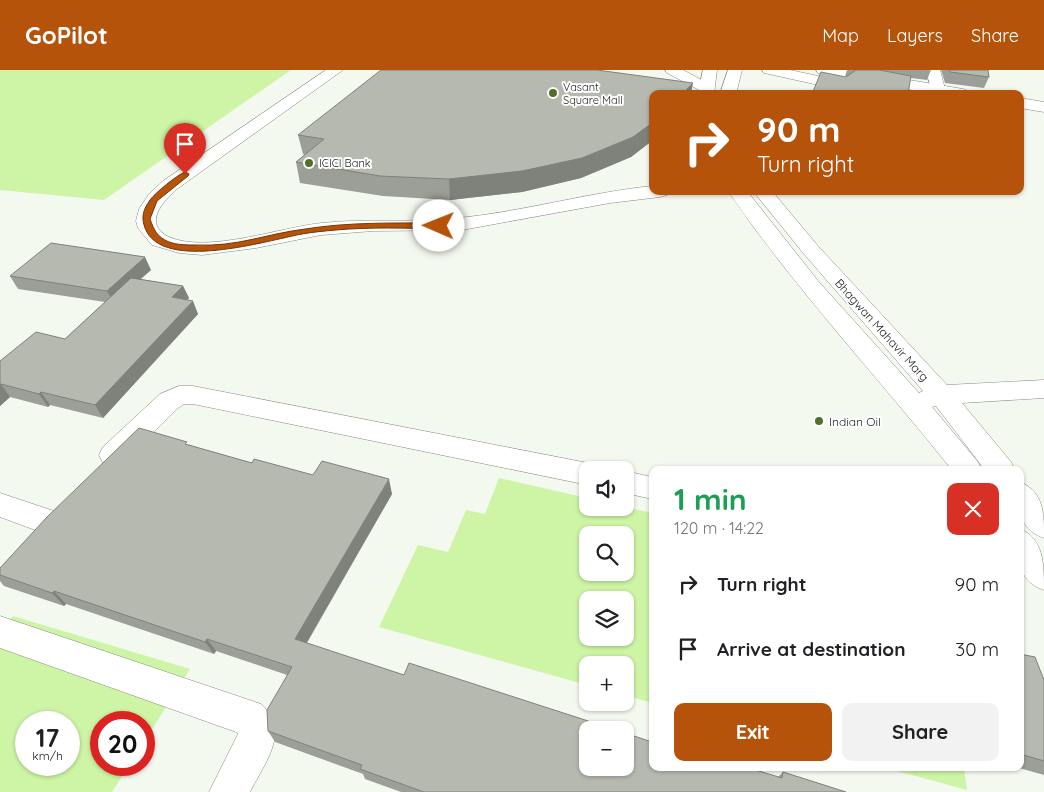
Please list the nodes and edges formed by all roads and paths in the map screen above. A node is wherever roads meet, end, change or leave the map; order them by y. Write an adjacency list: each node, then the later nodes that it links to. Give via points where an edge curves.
1 (336, 70): 18 (street, via 170,185 147,212 147,227 152,235 165,244 180,247 218,248 321,229 459,225 540,212 618,194)
2 (672, 70): 9 (street)
3 (710, 70): 10 (street)
4 (734, 70): 11 (street)
5 (769, 70): 12 (street)
6 (823, 70): 8 (street)
7 (933, 70): 13 (street)
8 (842, 72): 13 (street)
9 (704, 90)
10 (706, 90)
11 (729, 90)
12 (875, 90)
13 (937, 90)
14 (1024, 104): 15 (street)
15 (1044, 107)
16 (1024, 114): 17 (street)
17 (1044, 117)
18 (649, 192)
19 (740, 195): 23 (street, Bhagwan Mahavir Marg, via 806,280)
20 (765, 195): 22 (street, Bhagwan Mahavir Marg)
21 (1044, 389): 22 (street)
22 (941, 395): 23 (street); 25 (street, Bhagwan Mahavir Marg)
23 (914, 404): 24 (street, Bhagwan Mahavir Marg)
24 (965, 466)
25 (998, 466)
26 (579, 472): 27 (street, via 193,395 169,401)
27 (94, 474)
28 (634, 484): 29 (street)
29 (649, 487)
30 (1024, 499): 32 (street)
31 (0, 505): 33 (street, via 57,511)
32 (1044, 524)
33 (26, 542)
34 (0, 632): 35 (street, via 248,717 256,725 257,736)
35 (229, 792)

